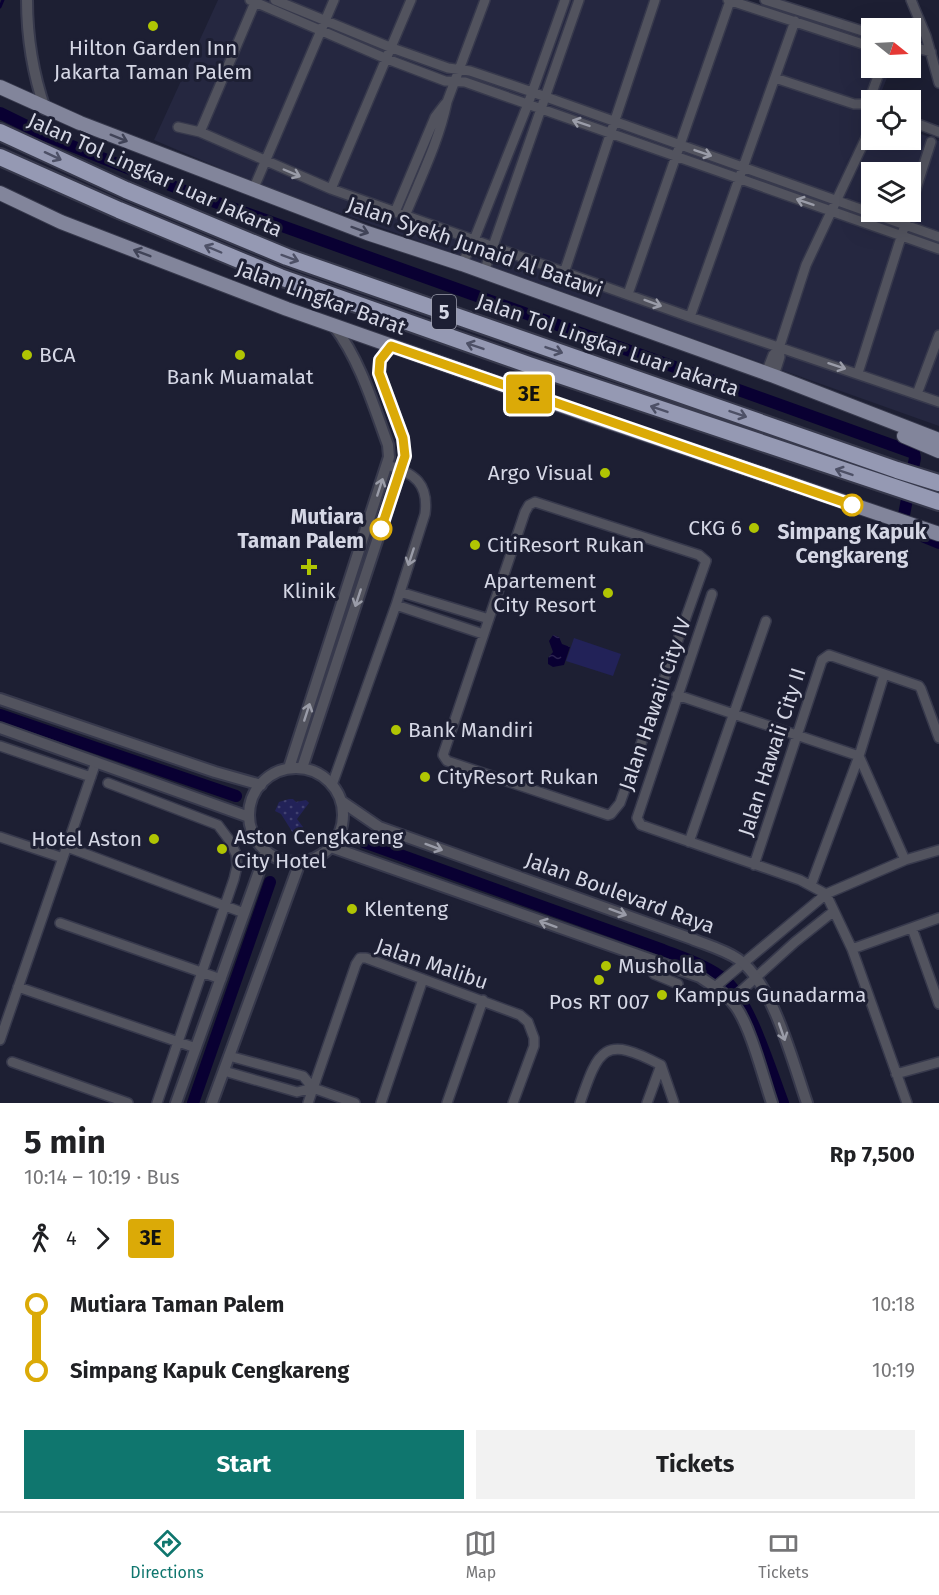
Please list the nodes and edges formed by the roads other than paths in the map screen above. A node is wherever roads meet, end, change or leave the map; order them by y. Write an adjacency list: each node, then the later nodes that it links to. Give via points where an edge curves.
1 (27, 0): 32 (street, via 36,81)
2 (275, 0): 14 (street)
3 (334, 0): 14 (street)
4 (411, 0): 17 (street)
5 (485, 0): 21 (street)
6 (565, 0): 27 (street)
7 (579, 0): 28 (street)
8 (655, 0): 33 (street)
9 (729, 0): 13 (street); 41 (street)
10 (765, 0): 15 (street)
11 (911, 0): 19 (street)
12 (254, 1): 14 (street); 37 (street)
13 (795, 21): 16 (street); 22 (street)
14 (323, 26): 17 (street); 20 (street); 45 (street)
15 (861, 31)
16 (861, 43)
17 (392, 48): 20 (street); 21 (street)
18 (921, 49): 19 (street)
19 (931, 52): 25 (street)
20 (387, 59): 24 (street, via 445,81); 49 (street)
21 (460, 69): 24 (street); 27 (street)
22 (776, 78): 23 (street, via 854,104 863,104 870,98); 46 (street)
23 (877, 78)
24 (455, 81): 29 (street); 30 (street)
25 (939, 83)
26 (0, 87): 32 (main road, Jalan Syekh Junaid Al Batawi)
27 (532, 92): 28 (street); 30 (street)
28 (544, 97): 31 (street); 33 (street)
29 (447, 102): 54 (street, via 435,117); 55 (street)
30 (528, 104): 31 (street); 60 (street)
31 (540, 108): 39 (street, one-way to 31); 61 (street)
32 (45, 109): 50 (main road, Jalan Syekh Junaid Al Batawi, one-way to 50)
33 (615, 122): 39 (street); 41 (street)
34 (921, 125): 38 (street)
35 (178, 127): 37 (street)
36 (0, 132): 81 (highway, Jalan Tol Lingkar Luar Jakarta / 5, one-way to 81, via 287,257)
37 (200, 132): 45 (street)
38 (939, 132)
39 (611, 134): 43 (street); 65 (street)
40 (931, 142): 47 (street)
41 (679, 145): 43 (street); 46 (street, one-way to 46)
42 (861, 149): 52 (street)
43 (675, 156): 48 (street); 66 (street)
44 (0, 157): 82 (highway, Jalan Tol Lingkar Luar Jakarta / 5, one-way to 44, via 540,369 280,277)
45 (265, 161): 49 (street, one-way to 49); 50 (street)
46 (744, 168): 48 (street); 52 (street)
47 (921, 174)
48 (740, 179): 53 (street, one-way to 48); 67 (street)
49 (331, 189): 54 (street)
50 (253, 190): 63 (main road, Jalan Syekh Junaid Al Batawi, one-way to 63)
51 (0, 193): 68 (main road, Jalan Lingkar Barat, one-way to 51, via 61,222)
52 (837, 201): 53 (street); 57 (street)
53 (832, 211): 58 (street); 71 (street, via 806,265)
54 (395, 212): 55 (street)
55 (405, 216): 60 (street)
56 (906, 222): 57 (street)
57 (905, 225): 58 (street); 59 (street)
58 (902, 236): 62 (street); 72 (street)
59 (939, 237)
60 (474, 240): 61 (street); 63 (street)
61 (493, 247): 64 (street); 65 (street)
62 (939, 249)
63 (462, 264): 64 (main road, Jalan Syekh Junaid Al Batawi)
64 (484, 272): 73 (main road, Jalan Syekh Junaid Al Batawi)
65 (564, 273): 66 (street)
66 (628, 294): 67 (street, one-way to 67)
67 (690, 317): 71 (street)
68 (334, 326): 70 (main road, Jalan Lingkar Barat); 79 (street, via 350,348 386,438)
69 (939, 335): 75 (street)
70 (391, 346): 80 (street, via 380,360 379,373 405,447); 84 (main road, Jalan Lingkar Barat)
71 (779, 348): 72 (street, one-way to 72); 73 (street, via 773,355)
72 (858, 373): 75 (street)
73 (770, 375): 74 (main road, Jalan Syekh Junaid Al Batawi)
74 (803, 387): 77 (main road, Jalan Syekh Junaid Al Batawi); 78 (main road)
75 (917, 394): 76 (street)
76 (939, 402)
77 (939, 441)
78 (939, 452)
79 (387, 465): 80 (street); 86 (street, one-way to 79)
80 (402, 469): 87 (street); 90 (street, one-way to 90, via 424,489 427,501)
81 (939, 483)
82 (939, 502)
83 (939, 527): 84 (main road)
84 (921, 528): 85 (main road, Jalan Lingkar Barat)
85 (939, 534)
86 (362, 542): 87 (street); 88 (street)
87 (375, 547): 89 (street)
88 (354, 566): 89 (street); 106 (street, one-way to 88)
89 (368, 571): 107 (street, one-way to 107)
90 (400, 591): 92 (street); 93 (street)
91 (712, 594): 97 (street, Jalan Hawaii City IV)
92 (396, 605): 95 (street); 111 (street)
93 (489, 619): 95 (street); 95 (street, via 525,512 535,502 699,555 705,561 620,802 608,815 444,758)
94 (766, 621): 99 (street)
95 (483, 634)
96 (884, 675): 101 (street, Jalan Hawaii City II, via 829,655 822,660); 102 (street, via 921,688); 104 (street)
97 (677, 695): 99 (street); 115 (street, Jalan Hawaii City IV, via 637,818 641,825)
98 (0, 699): 110 (street)
99 (733, 714): 101 (street); 115 (street)
100 (0, 728): 105 (street)
101 (796, 734): 104 (street); 123 (street, Jalan Hawaii City II)
102 (939, 738)
103 (0, 746): 108 (street)
104 (859, 756): 121 (street); 124 (street)
105 (96, 762): 108 (street); 113 (street)
106 (289, 768): 107 (street); 110 (street, via 274,773)
107 (302, 768): 111 (street, via 320,774)
108 (91, 777): 117 (street)
109 (108, 783): 126 (street, via 218,825 230,841 237,866)
110 (261, 785): 113 (street, via 254,795)
111 (332, 785): 112 (street)
112 (341, 801): 116 (street, via 342,825); 136 (street, Jalan Boulevard Raya, one-way to 136, via 379,827 718,949)
113 (249, 817): 119 (street, via 254,837)
114 (0, 837): 120 (street)
115 (689, 842): 123 (street)
116 (331, 847): 122 (street, via 312,860); 135 (street, one-way to 116)
117 (67, 848): 120 (street); 126 (street)
118 (939, 850): 121 (street)
119 (266, 852): 122 (street, via 288,862); 128 (street)
120 (63, 858): 143 (street)
121 (904, 860): 125 (street)
122 (300, 862): 150 (street)
123 (754, 865): 124 (street)
124 (811, 885): 125 (street)
125 (826, 894): 127 (street); 132 (street)
126 (224, 906): 128 (street); 137 (street)
127 (834, 911): 133 (street); 134 (street)
128 (244, 913): 138 (street)
129 (938, 922): 131 (street)
130 (60, 923): 137 (street)
131 (912, 928): 134 (street); 146 (street)
132 (784, 930): 133 (street); 136 (street)
133 (795, 942): 140 (street)
134 (852, 949): 155 (street)
135 (647, 959): 141 (street, via 654,974); 142 (street)
136 (741, 966): 140 (street, Jalan Boulevard Raya); 142 (street)
137 (202, 973): 138 (street); 148 (street)
138 (220, 979): 149 (street)
139 (423, 979): 145 (street, Jalan Malibu); 156 (street, Jalan Malibu, via 360,958); 163 (street)
140 (754, 980): 144 (street); 170 (street, Jalan Boulevard Raya, one-way to 170, via 771,1001)
141 (678, 984)
142 (718, 985): 144 (street)
143 (18, 987): 147 (street); 148 (street)
144 (733, 998): 169 (street)
145 (483, 1000): 164 (street); 165 (street, Jalan Malibu, via 520,1016 528,1022 534,1038)
146 (939, 1004)
147 (0, 1040)
148 (177, 1042): 149 (street); 158 (street)
149 (196, 1048): 159 (street)
150 (230, 1056): 154 (street); 156 (street, via 303,1076)
151 (12, 1062): 157 (street)
152 (939, 1062): 155 (street)
153 (661, 1065): 166 (street, via 634,1051 611,1050 593,1065); 167 (street); 168 (street)
154 (224, 1071): 156 (street, via 297,1092); 160 (street)
155 (896, 1074): 171 (street)
156 (313, 1088): 161 (street, Jalan Malibu); 162 (street)
157 (128, 1103)
158 (157, 1103)
159 (176, 1103)
160 (212, 1103)
161 (308, 1103)
162 (355, 1103)
163 (381, 1103)
164 (447, 1103)
165 (513, 1103)
166 (580, 1103)
167 (647, 1103)
168 (674, 1103)
169 (772, 1103)
170 (807, 1103)
171 (907, 1103)

